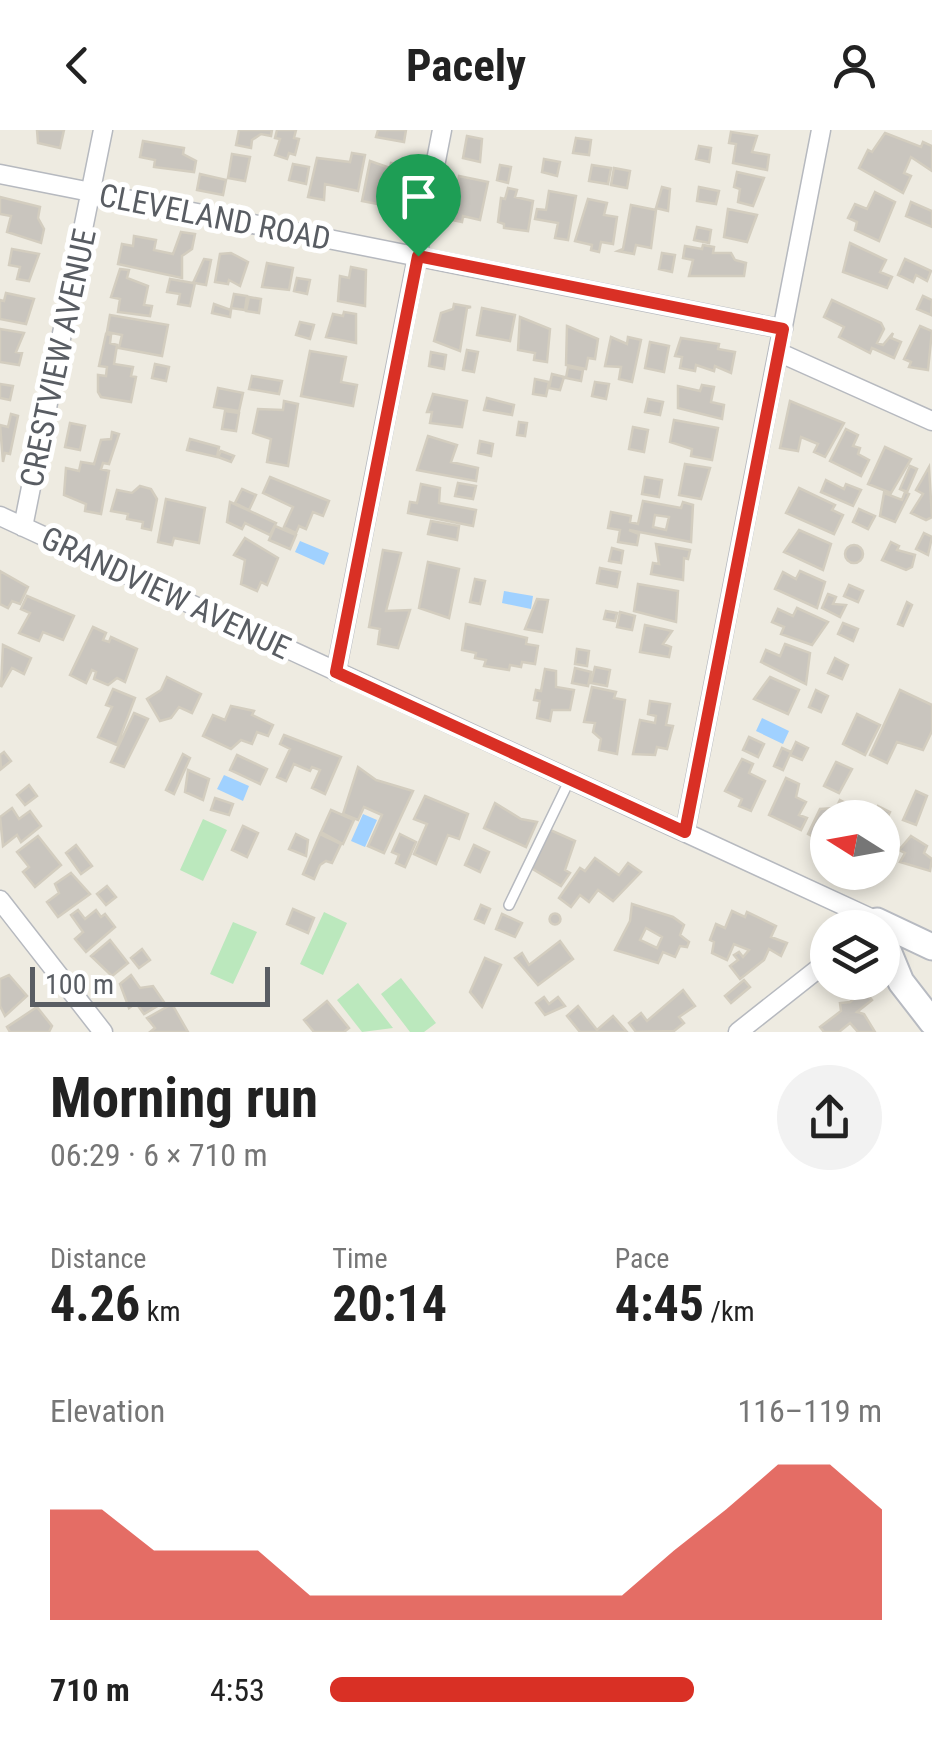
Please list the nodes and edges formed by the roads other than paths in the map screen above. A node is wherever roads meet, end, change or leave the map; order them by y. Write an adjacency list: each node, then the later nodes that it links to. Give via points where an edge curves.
1 (103, 130): 5 (street, CRESTVIEW AVENUE)
2 (442, 130): 6 (street)
3 (822, 130): 7 (street)
4 (0, 174): 5 (street, CLEVELAND ROAD)
5 (91, 193): 6 (street, CLEVELAND ROAD); 11 (street, CRESTVIEW AVENUE)
6 (418, 256): 7 (street, CLEVELAND ROAD); 12 (street)
7 (783, 329): 8 (street)
8 (778, 352): 9 (street); 14 (street)
9 (932, 421)
10 (0, 516): 11 (street, GRANDVIEW AVENUE)
11 (24, 527): 12 (street, GRANDVIEW AVENUE)
12 (336, 672): 13 (street, GRANDVIEW AVENUE)
13 (570, 779): 14 (street, GRANDVIEW AVENUE); 16 (lane)
14 (685, 832): 17 (street, GRANDVIEW AVENUE)
15 (0, 900): 23 (street)
16 (509, 905)
17 (841, 910)
18 (900, 936): 19 (street, GRANDVIEW AVENUE)
19 (932, 947)
20 (810, 975): 24 (street)
21 (900, 980): 22 (street)
22 (932, 1022)
23 (103, 1032)
24 (738, 1032)

